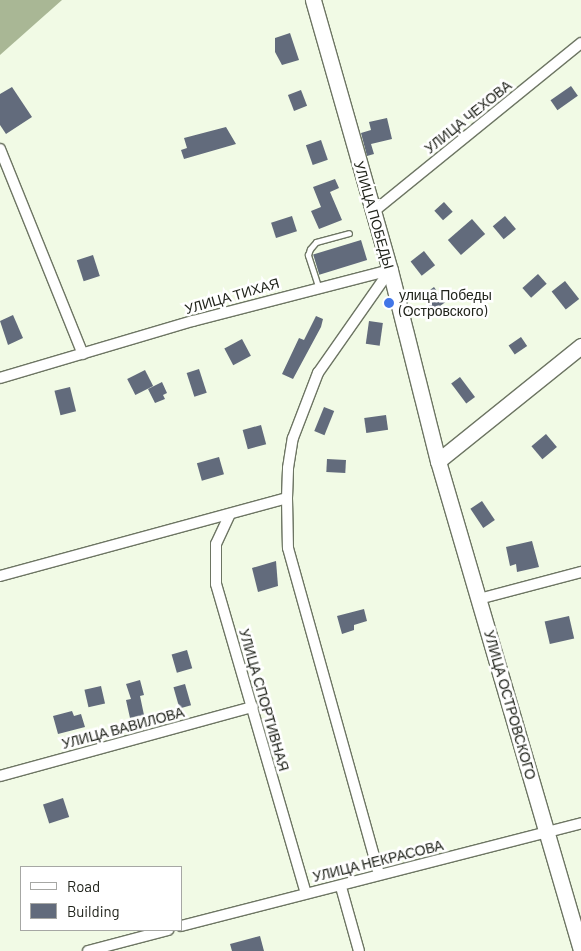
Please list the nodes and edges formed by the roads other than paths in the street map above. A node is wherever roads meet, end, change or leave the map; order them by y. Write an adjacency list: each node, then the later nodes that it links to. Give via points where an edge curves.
1 (314, 0): 4 (main road, УЛИЦА ПОБЕДЫ)
2 (581, 43): 4 (street, УЛИЦА ЧЕХОВА)
3 (0, 149): 9 (street)
4 (373, 212): 6 (main road, УЛИЦА ПОБЕДЫ)
5 (349, 234): 7 (lane, via 316,242 310,249 308,255)
6 (390, 270): 7 (street, УЛИЦА ТИХАЯ); 11 (main road, УЛИЦА ПОБЕДЫ); 12 (street, via 340,339 310,390 293,438)
7 (318, 286): 9 (street, УЛИЦА ТИХАЯ)
8 (581, 346): 11 (main road)
9 (83, 354): 10 (street, УЛИЦА ТИХАЯ)
10 (0, 378)
11 (438, 461): 16 (main road, УЛИЦА ОСТРОВСКОГО)
12 (287, 498): 13 (street); 21 (street, via 288,548)
13 (230, 514): 15 (street); 17 (street, УЛИЦА СПОРТИВНАЯ, via 219,532 214,568)
14 (581, 572): 16 (street)
15 (0, 576)
16 (479, 600): 20 (main road, УЛИЦА ОСТРОВСКОГО)
17 (253, 707): 18 (street, УЛИЦА ВАВИЛОВА); 23 (street, УЛИЦА СПОРТИВНАЯ)
18 (0, 776)
19 (581, 823): 20 (street, УЛИЦА НЕКРАСОВА)
20 (547, 832): 21 (street, УЛИЦА НЕКРАСОВА); 26 (main road, УЛИЦА ОСТРОВСКОГО)
21 (379, 874): 22 (street, УЛИЦА НЕКРАСОВА)
22 (341, 887): 23 (street, УЛИЦА НЕКРАСОВА); 28 (street)
23 (306, 893): 24 (street, УЛИЦА НЕКРАСОВА)
24 (182, 926)
25 (164, 931): 27 (street)
26 (581, 950)
27 (88, 951)
28 (359, 951)

